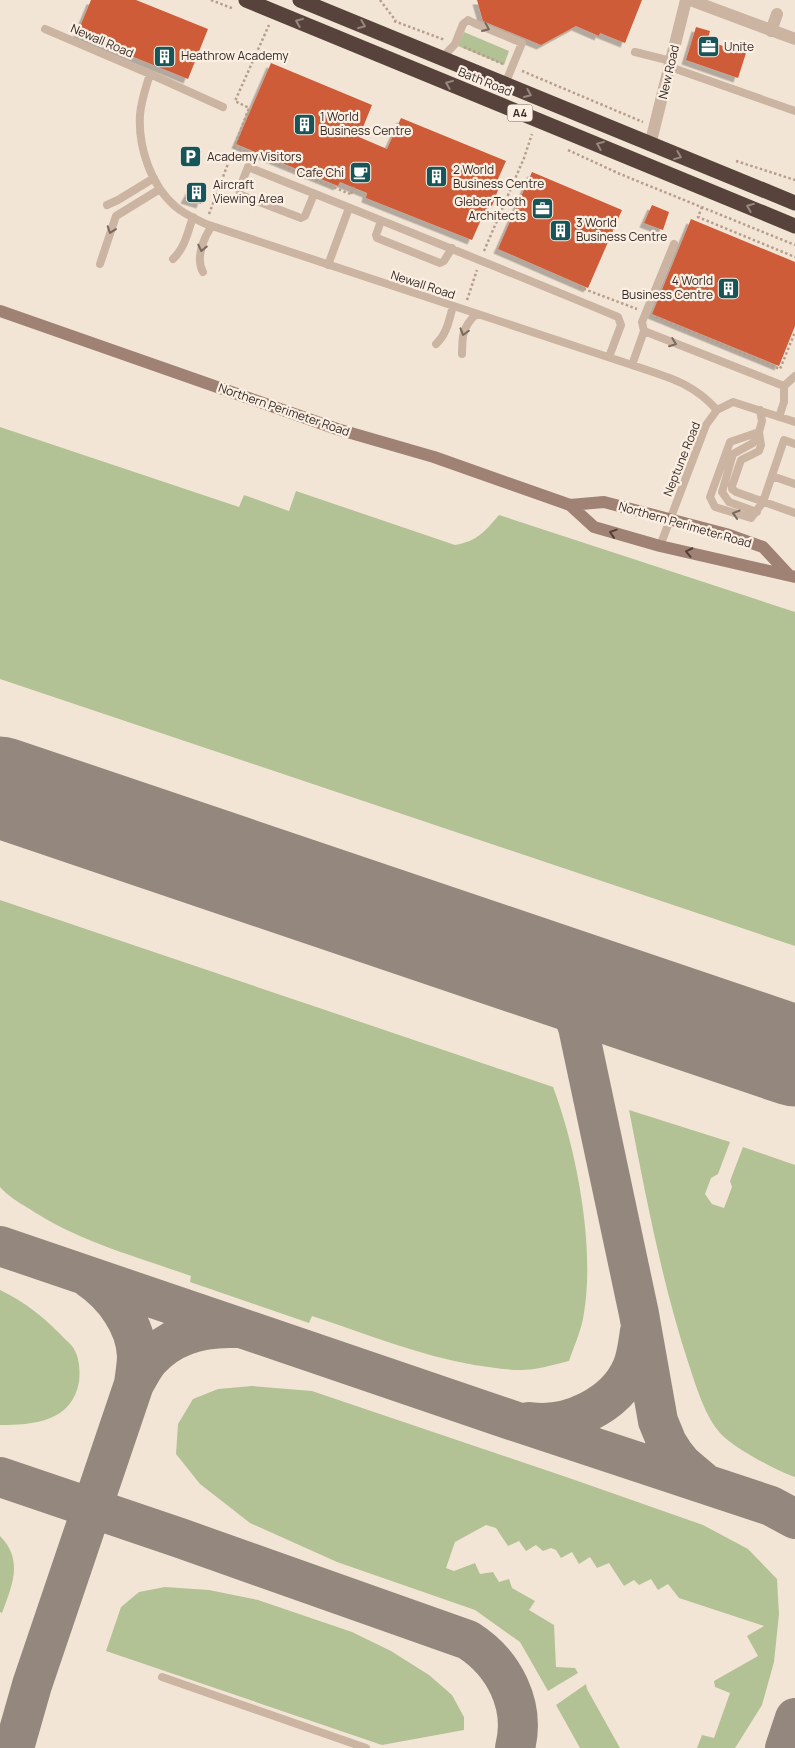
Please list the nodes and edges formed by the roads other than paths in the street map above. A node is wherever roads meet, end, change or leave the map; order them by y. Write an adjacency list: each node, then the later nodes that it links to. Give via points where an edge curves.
1 (246, 0): 25 (highway, Bath Road / A4, one-way to 1)
2 (300, 0): 9 (highway, Bath Road / A4, one-way to 9)
3 (688, 0): 6 (street); 10 (street, New Road)
4 (777, 14): 6 (street)
5 (45, 29): 11 (lane, Newall Road)
6 (771, 31): 7 (street)
7 (795, 39)
8 (635, 52): 10 (lane)
9 (442, 58): 12 (highway, Bath Road / A4); 12 (lane, one-way to 12, via 455,44 468,20 522,43)
10 (671, 64): 14 (lane); 15 (street, New Road)
11 (150, 74): 13 (lane, Newall Road); 16 (lane, Newall Road, via 142,99 140,134)
12 (506, 84): 15 (highway, Bath Road / A4, one-way to 15)
13 (223, 107)
14 (795, 110)
15 (650, 144): 19 (highway, Bath Road / A4, one-way to 19)
16 (154, 178): 17 (lane, Newall Road); 20 (lane)
17 (160, 189): 22 (lane, Newall Road, via 176,207); 29 (lane, one-way to 29, via 116,216)
18 (314, 194): 18 (lane, via 248,167 239,190 241,195 301,218 306,216); 21 (lane)
19 (795, 203)
20 (107, 205)
21 (349, 208): 23 (lane); 30 (lane)
22 (193, 217): 24 (lane, Newall Road); 28 (lane, via 185,240)
23 (381, 221): 27 (lane); 27 (lane, via 377,238 440,263)
24 (209, 225): 30 (lane, Newall Road); 31 (lane, one-way to 31, via 200,255)
25 (795, 226)
26 (674, 244): 35 (lane, via 642,322)
27 (452, 248): 38 (lane, via 618,317 621,325)
28 (173, 259)
29 (100, 264)
30 (328, 265): 32 (lane, Newall Road)
31 (203, 272)
32 (453, 306): 34 (lane, Newall Road); 36 (lane, via 442,339)
33 (0, 311): 51 (street, Northern Perimeter Road, via 337,429 434,457)
34 (476, 314): 37 (lane, one-way to 37, via 467,324); 38 (lane, Newall Road)
35 (644, 332): 39 (lane); 41 (lane, one-way to 41)
36 (436, 344)
37 (462, 354)
38 (609, 357): 39 (lane, Newall Road)
39 (632, 365): 42 (lane, Newall Road, via 689,386 706,397)
40 (795, 376): 41 (lane)
41 (784, 386): 44 (lane, via 784,402)
42 (717, 410): 43 (lane, via 733,402); 54 (lane, Neptune Road, via 706,425)
43 (760, 410): 44 (lane); 46 (lane)
44 (779, 417): 45 (lane)
45 (795, 422)
46 (759, 432): 50 (lane, via 759,451 741,460 732,489); 52 (lane, via 753,443 733,454 722,492 729,502); 52 (lane, one-way to 46, via 751,518 715,507 710,497 730,442)
47 (795, 444): 48 (lane, via 784,440)
48 (772, 476): 49 (lane); 50 (lane)
49 (795, 484)
50 (762, 502): 52 (lane); 53 (lane)
51 (570, 505): 54 (street, Northern Perimeter Road, via 604,502); 55 (street, Northern Perimeter Road, one-way to 51, via 594,528)
52 (757, 512)
53 (795, 513)
54 (669, 520): 55 (lane, Neptune Road); 56 (street, Northern Perimeter Road, via 763,547)
55 (660, 546): 56 (street, Northern Perimeter Road, one-way to 55)
56 (792, 575)
57 (162, 1677): 58 (lane)
58 (366, 1748)

